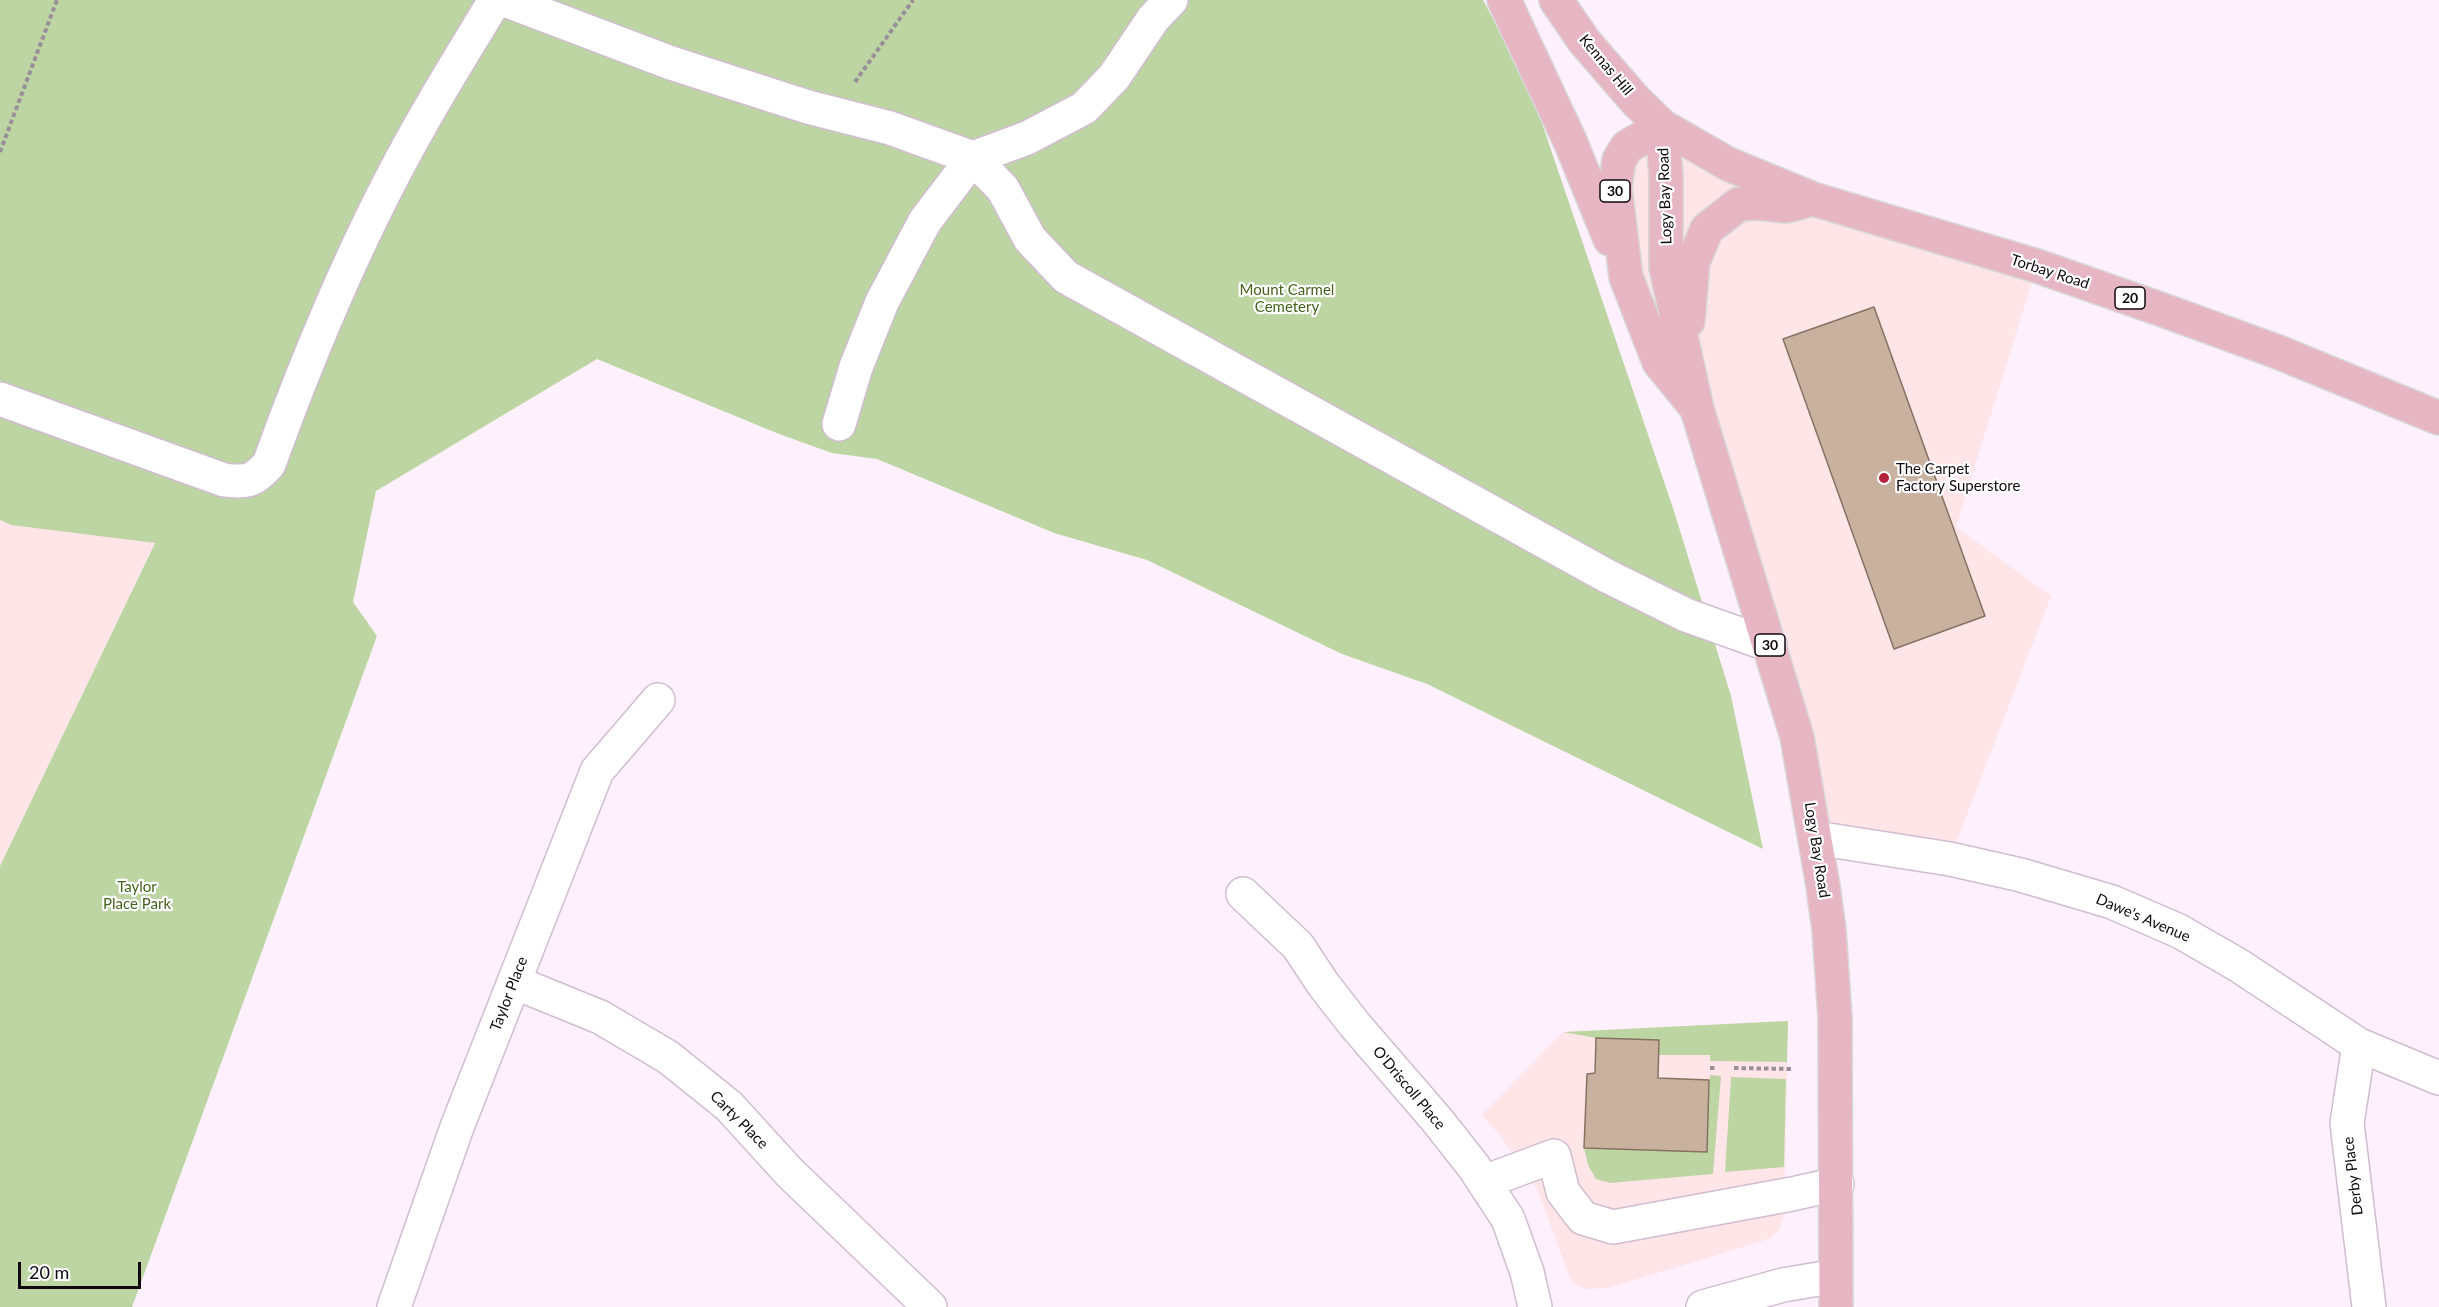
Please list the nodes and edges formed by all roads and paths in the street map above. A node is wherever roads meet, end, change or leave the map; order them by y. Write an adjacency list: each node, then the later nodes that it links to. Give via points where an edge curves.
1 (57, 0): 10 (path)
2 (495, 0): 15 (street, via 420,125 386,191 342,280 269,464 257,478 241,482 224,480)
3 (505, 0): 8 (street, via 671,63)
4 (913, 0): 8 (path, via 855,81)
5 (1171, 0): 11 (street, via 1153,19 1114,77 1084,108 1027,138)
6 (1504, 0): 13 (main road, via 1570,141)
7 (1557, 0): 9 (main road, Kennas Hill, via 1584,40)
8 (848, 118): 11 (street, via 890,128)
9 (1662, 126): 12 (main road, Torbay Road / 20, via 1728,164); 13 (main road, Logy Bay Road / 30, via 1627,147 1619,160 1615,187); 14 (main road, Logy Bay Road / 30, via 1666,268)
10 (0, 152)
11 (973, 158): 18 (street, via 925,220 882,302); 19 (street, via 1003,189 1030,239 1066,277 1607,576 1686,615)
12 (1813, 199): 14 (main road, via 1786,206 1738,204 1707,230 1693,262 1690,316); 17 (main road, Torbay Road / 20, via 2037,266 2160,309)
13 (1626, 277): 16 (main road, Logy Bay Road / 30, via 1659,362)
14 (1682, 337): 16 (main road, Logy Bay Road / 30)
15 (0, 399)
16 (1697, 409): 19 (main road, Logy Bay Road / 30)
17 (2439, 418)
18 (838, 424)
19 (1770, 645): 21 (main road, Logy Bay Road / 30, via 1797,737)
20 (658, 700): 23 (street, Taylor Place, via 597,771)
21 (1816, 838): 24 (street, Dawe's Avenue, via 1950,859 2112,902 2179,931 2238,965); 31 (main road, Logy Bay Road / 30, via 1829,930 1835,1018)
22 (1243, 894): 30 (street, O'Driscoll Place, via 1298,946 1323,984)
23 (514, 982): 33 (street, Taylor Place, via 457,1127); 34 (street, Carty Place, via 600,1017 668,1057 729,1106 790,1173)
24 (2359, 1045): 29 (street, Dawe's Avenue); 37 (street, Derby Place, via 2347,1123)
25 (1710, 1068): 26 (path)
26 (1717, 1068)
27 (1734, 1068): 28 (path)
28 (1793, 1069)
29 (2439, 1078)
30 (1484, 1182): 31 (street, via 1554,1156 1563,1192 1583,1218 1613,1227); 35 (street, O'Driscoll Place, via 1508,1219)
31 (1837, 1184): 32 (main road, Logy Bay Road / 30)
32 (1836, 1292): 36 (street, via 1783,1285)
33 (394, 1307)
34 (930, 1307)
35 (1535, 1307)
36 (1703, 1307)
37 (2369, 1307)

